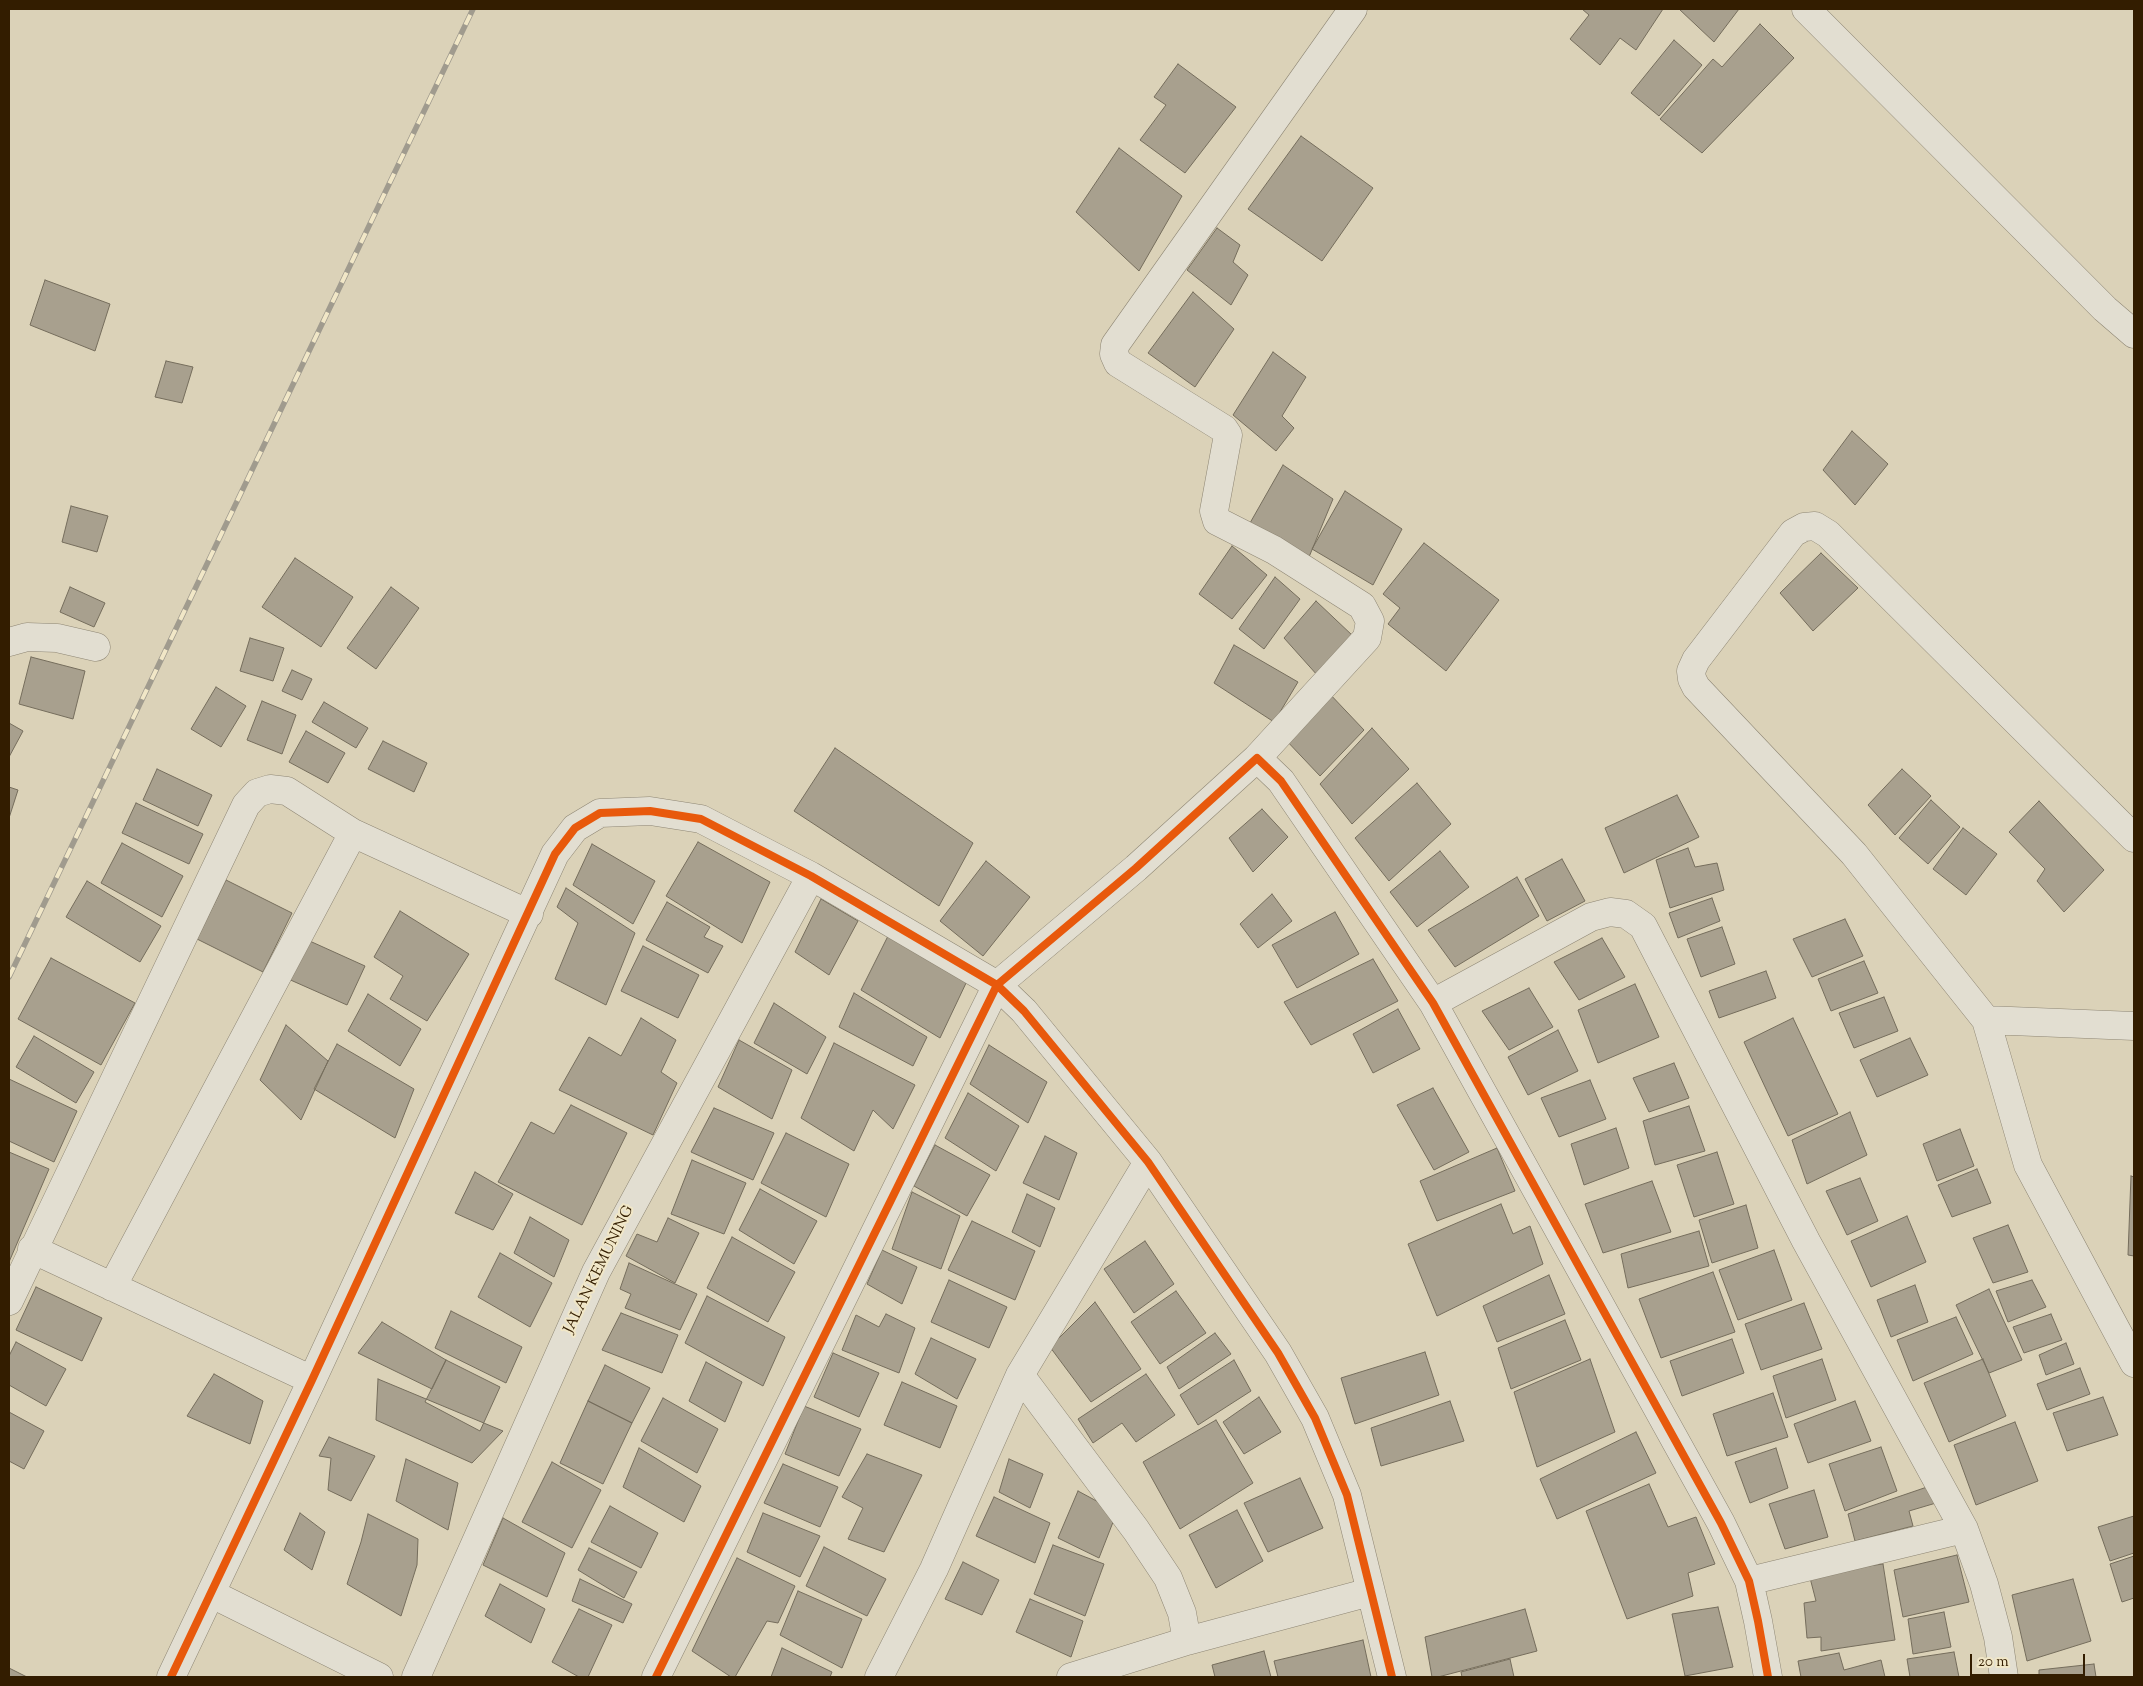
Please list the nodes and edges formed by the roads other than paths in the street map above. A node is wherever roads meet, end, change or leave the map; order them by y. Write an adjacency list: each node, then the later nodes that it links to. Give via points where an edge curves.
1 (1353, 9): 6 (street, via 1115,345 1118,363 1224,428 1228,435 1214,510 1216,521 1274,550 1362,606 1370,621 1367,638)
2 (1806, 9): 3 (street, via 2105,309)
3 (2134, 334)
4 (9, 642): 5 (street, via 27,636 57,638)
5 (96, 647)
6 (1257, 758): 11 (street, via 1136,868); 12 (street, via 1280,781)
7 (353, 833): 10 (street); 16 (street, via 287,791 270,789 257,793 246,805); 17 (street)
8 (2134, 838): 13 (street, via 1828,534 1815,526 1793,533 1696,660 1691,671 1692,679 1696,688 1854,854)
9 (811, 876): 10 (street, via 701,818 650,811 600,813 575,828 556,854); 11 (street); 29 (street, JALAN KEMUNING, via 596,1272)
10 (529, 914): 21 (street)
11 (997, 985): 15 (street, via 1024,1011); 30 (street)
12 (1433, 1003): 22 (street, via 1591,917 1610,912 1626,914 1643,926 1806,1241); 23 (street, via 1716,1514)
13 (1986, 1020): 14 (street); 19 (street, via 2028,1165)
14 (2134, 1026)
15 (1148, 1162): 20 (street); 24 (street, via 1278,1353 1315,1418 1347,1496)
16 (32, 1249): 17 (street); 18 (street)
17 (112, 1287): 21 (street)
18 (9, 1300)
19 (2134, 1363)
20 (1020, 1374): 26 (street, via 1168,1578 1182,1613); 31 (street, via 934,1568)
21 (312, 1380): 25 (street)
22 (1964, 1530): 23 (street); 35 (street, via 1984,1584 1998,1637)
23 (1749, 1581): 34 (street)
24 (1370, 1592): 26 (street); 33 (street)
25 (212, 1594): 27 (street); 28 (street)
26 (1187, 1641): 32 (street)
27 (171, 1677)
28 (379, 1677)
29 (416, 1677)
30 (656, 1677)
31 (879, 1677)
32 (1071, 1677)
33 (1392, 1677)
34 (1768, 1677)
35 (2004, 1677)

